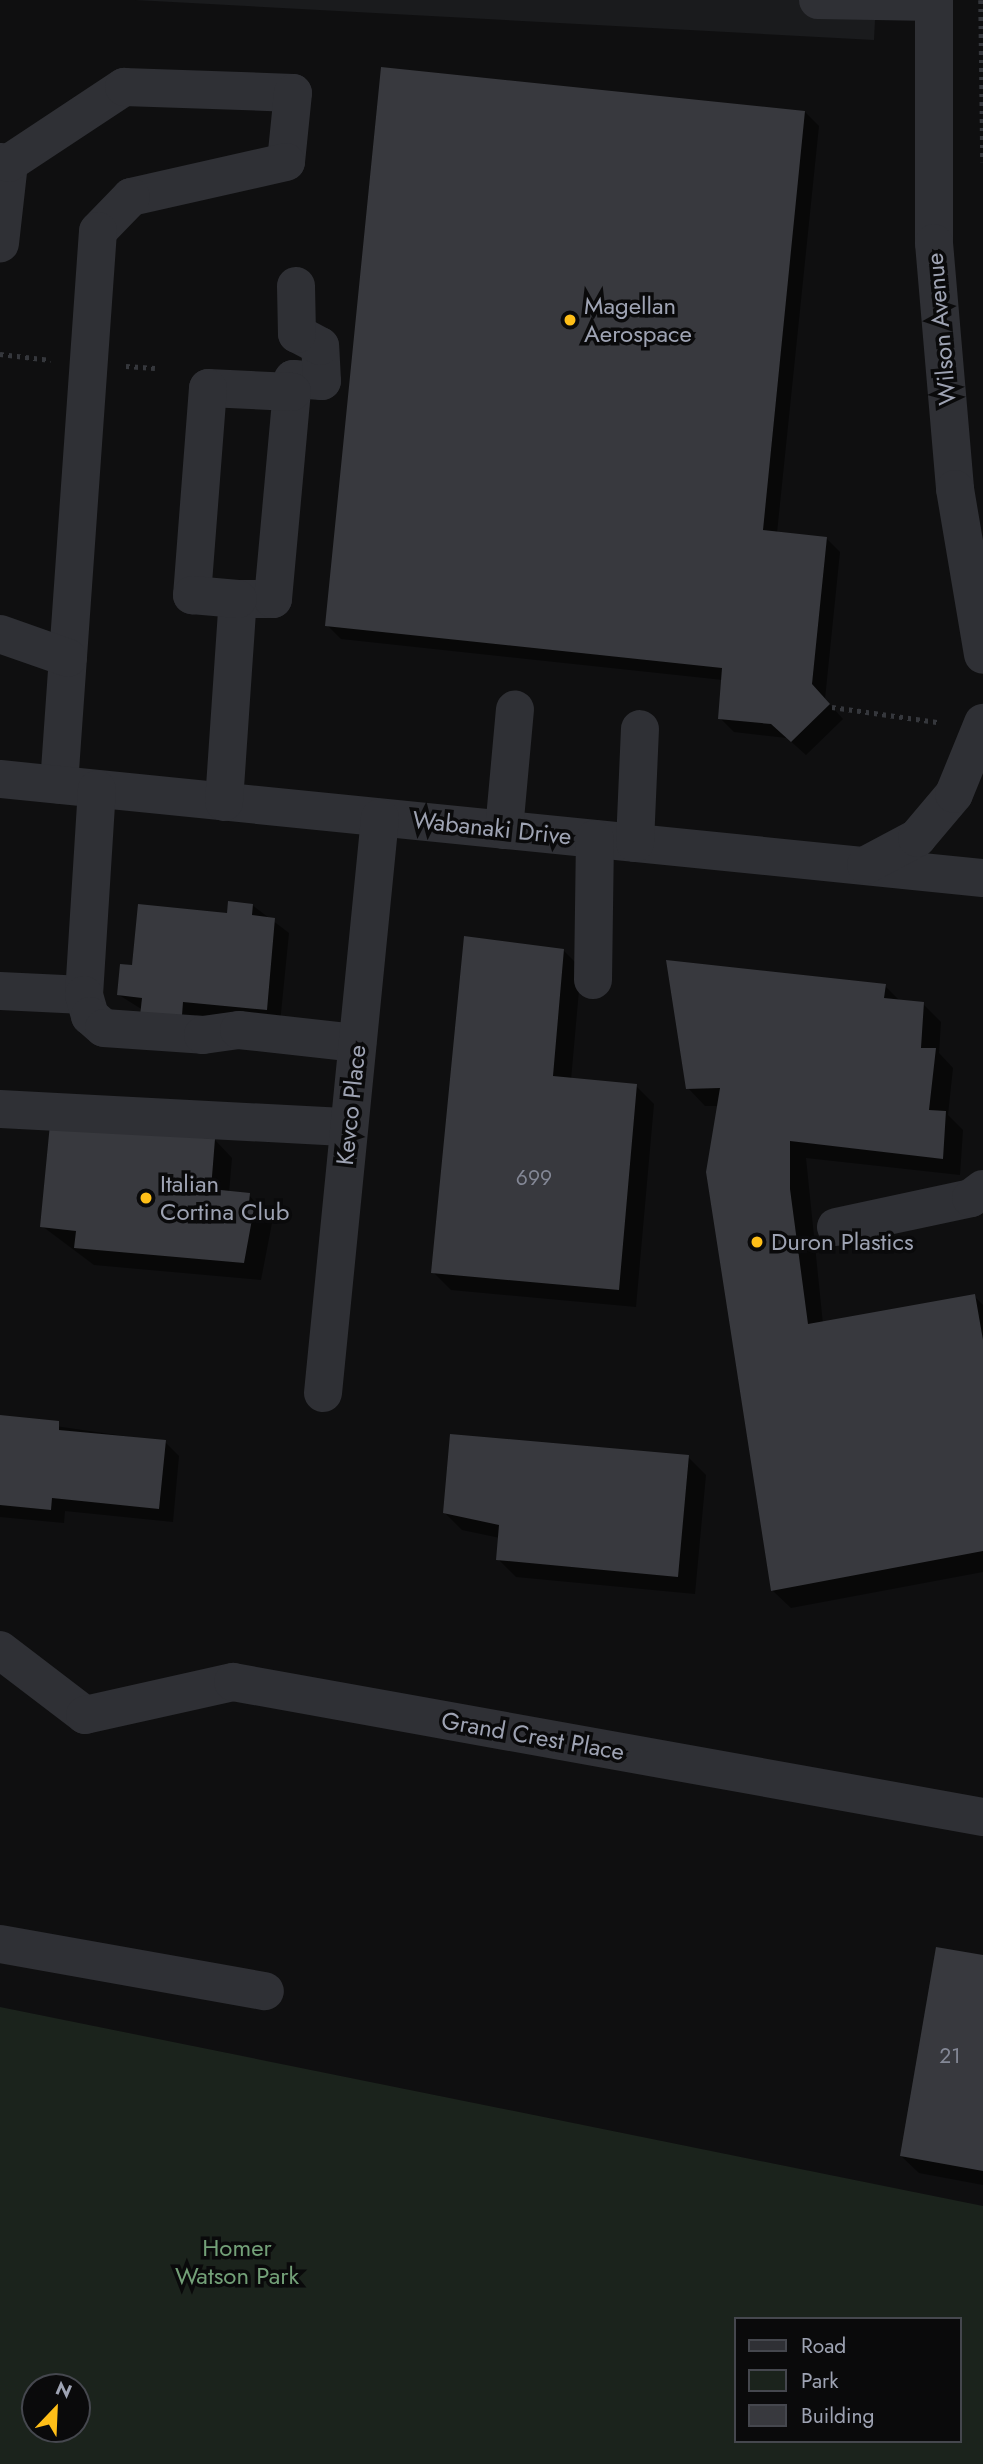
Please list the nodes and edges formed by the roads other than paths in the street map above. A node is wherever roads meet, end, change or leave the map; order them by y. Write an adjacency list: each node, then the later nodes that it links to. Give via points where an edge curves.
1 (818, 0): 2 (street)
2 (934, 1): 9 (street, Wilson Avenue, via 934,243 955,489)
3 (5, 163): 4 (street); 10 (street, via 124,88 293,93 286,162 131,197 98,231)
4 (0, 243)
5 (296, 286): 6 (street, via 296,334 320,346 322,381 293,379)
6 (292, 392): 7 (street, via 272,600); 7 (street, via 208,388 192,596)
7 (238, 599): 17 (street)
8 (0, 634): 10 (street)
9 (983, 655)
10 (68, 658): 15 (street)
11 (515, 709): 19 (street)
12 (983, 723): 22 (street, via 954,794 917,838)
13 (640, 729): 21 (street)
14 (0, 779): 15 (street, Wabanaki Drive)
15 (59, 785): 16 (street, Wabanaki Drive)
16 (97, 789): 17 (street, Wabanaki Drive); 26 (street)
17 (223, 802): 18 (street, Wabanaki Drive)
18 (380, 818): 19 (street, Wabanaki Drive); 27 (street, Kevco Place)
19 (504, 830): 20 (street, Wabanaki Drive)
20 (595, 839): 21 (street, Wabanaki Drive); 24 (street)
21 (635, 843): 22 (street, Wabanaki Drive)
22 (866, 866): 23 (street, Wabanaki Drive)
23 (983, 878)
24 (593, 980)
25 (0, 991): 26 (street)
26 (84, 995): 27 (street, via 104,1028 203,1035 239,1030)
27 (357, 1043): 29 (street, Kevco Place)
28 (0, 1108): 29 (street)
29 (349, 1127): 32 (street, Kevco Place)
30 (983, 1189): 31 (street, via 971,1198)
31 (836, 1227)
32 (323, 1393)
33 (0, 1650): 34 (street, Grand Crest Place, via 85,1715 233,1682)
34 (983, 1817)
35 (0, 1944): 36 (street)
36 (265, 1991)

